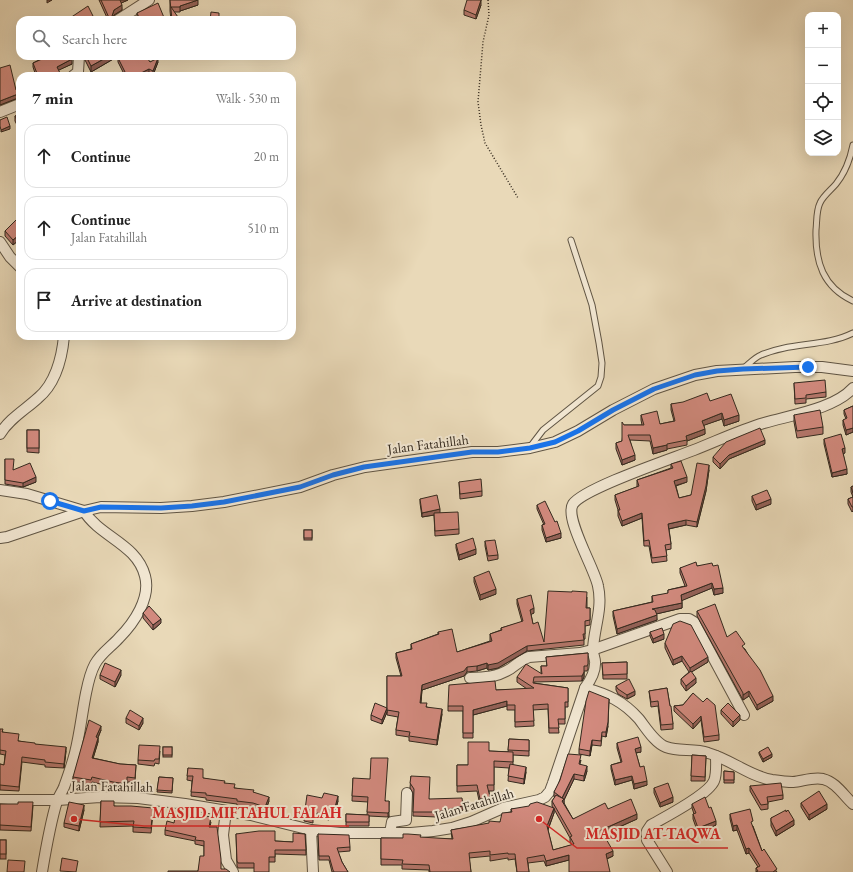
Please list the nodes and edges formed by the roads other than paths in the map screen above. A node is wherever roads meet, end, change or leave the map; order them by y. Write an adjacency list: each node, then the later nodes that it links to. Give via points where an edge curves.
1 (149, 0): 2 (street)
2 (124, 16)
3 (79, 60): 4 (street)
4 (78, 72)
5 (16, 106): 6 (street)
6 (0, 112)
7 (853, 146): 11 (lane, via 843,175 820,203 816,234 821,270 828,283)
8 (572, 240): 18 (lane, via 592,305 602,363 601,377 598,386 543,430)
9 (0, 242): 10 (street)
10 (16, 263)
11 (853, 301)
12 (853, 333): 14 (lane, via 760,355)
13 (63, 340): 17 (street, via 54,377 48,388 38,399 12,418)
14 (743, 369): 15 (street, Jalan Fatahillah, via 822,367); 18 (street, Jalan Fatahillah, via 695,375 654,389 555,442)
15 (853, 371)
16 (853, 388): 22 (street, Jalan Fatahillah, via 835,402 762,424 621,478 587,493 574,503 571,514 598,585 600,599)
17 (0, 434)
18 (530, 448): 20 (street, Jalan Fatahillah, via 472,452 364,467 300,487 208,504 161,508 101,507)
19 (0, 490): 20 (street, via 27,494)
20 (84, 511): 21 (street, Jalan Fatahillah); 29 (street, via 94,524 119,542 139,563 146,585 143,601 135,618 122,636 101,655 89,678 75,751)
21 (0, 538)
22 (592, 650): 23 (street, via 529,657 497,676); 24 (street, Jalan Fatahillah, via 596,664); 25 (street, via 689,618 694,622)
23 (470, 678)
24 (585, 688): 26 (street, via 604,693 619,701 665,747 700,751); 33 (street, Jalan Fatahillah, via 554,783 545,797 503,808 452,828 433,832)
25 (744, 714)
26 (716, 756): 30 (street, via 770,780 793,782 823,779 831,782); 37 (street, via 715,777 710,786 650,825 647,831 647,840)
27 (407, 793): 33 (street, via 406,820 392,822)
28 (0, 800): 29 (street, Jalan Fatahillah)
29 (58, 800): 31 (street, Jalan Fatahillah, via 138,798); 34 (street, Jalan Fatahillah)
30 (853, 804)
31 (226, 811): 32 (street, Jalan Fatahillah); 35 (street, via 223,835 226,860)
32 (311, 830): 33 (street, Jalan Fatahillah); 36 (street)
33 (390, 833)
34 (42, 872)
35 (234, 872)
36 (313, 872)
37 (667, 872)

